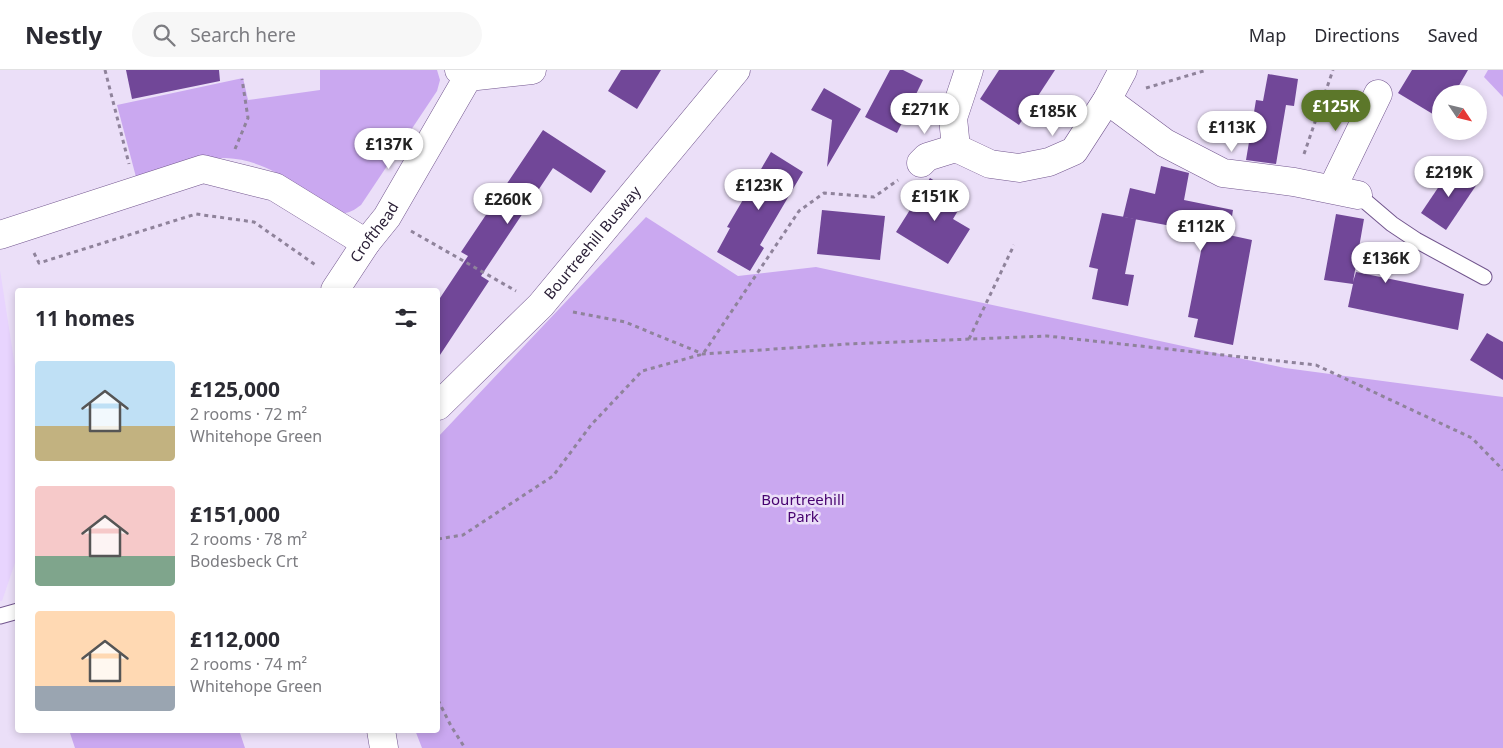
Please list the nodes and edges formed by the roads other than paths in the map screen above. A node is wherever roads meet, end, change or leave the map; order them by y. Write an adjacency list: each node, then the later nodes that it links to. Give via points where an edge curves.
1 (532, 70): 4 (street)
2 (736, 70): 15 (street, Bourtreehill Busway, via 541,305)
3 (969, 70): 7 (street, via 953,118)
4 (464, 74): 12 (street, Crofthead, via 387,217)
5 (1114, 87): 7 (street, via 1074,151 1049,162 1020,168 990,164); 9 (street, via 1165,143 1222,173)
6 (1378, 94): 9 (street)
7 (956, 148): 8 (street, via 927,157)
8 (921, 164)
9 (1332, 189): 10 (street)
10 (1358, 195): 13 (lane, via 1416,240)
11 (11, 231): 12 (street, via 203,169 274,187)
12 (366, 243): 14 (street, Crofthead)
13 (1484, 276)
14 (337, 286)
15 (440, 404)
16 (15, 612): 17 (lane)
17 (0, 616)
18 (382, 733): 19 (street)
19 (384, 748)

